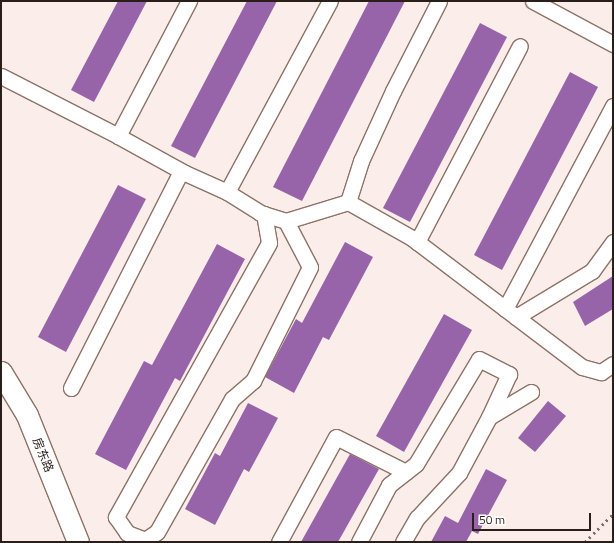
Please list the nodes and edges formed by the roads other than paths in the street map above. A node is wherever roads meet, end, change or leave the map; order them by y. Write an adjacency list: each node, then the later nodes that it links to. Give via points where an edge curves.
1 (189, 1): 9 (street)
2 (330, 1): 11 (street)
3 (440, 1): 12 (street, via 393,91 361,161)
4 (533, 1): 5 (street)
5 (613, 44)
6 (520, 46): 15 (street)
7 (1, 76): 9 (street)
8 (613, 106): 17 (street)
9 (118, 136): 10 (street)
10 (181, 171): 11 (street); 20 (street)
11 (227, 192): 13 (street)
12 (348, 202): 14 (street); 15 (street)
13 (264, 214): 14 (street); 14 (street, via 269,243 116,517 127,533 145,540 157,532 232,399 253,381 310,267)
14 (286, 221)
15 (417, 242): 17 (street)
16 (613, 242): 17 (street, via 592,271)
17 (510, 313): 18 (street, via 582,367 601,372)
18 (613, 364)
19 (1, 372): 24 (main road, 房东路, via 27,415)
20 (71, 388)
21 (531, 392): 22 (street)
22 (488, 417): 23 (street, via 509,374 480,359 416,464); 27 (street, via 459,473 417,518)
23 (406, 472): 25 (street, via 336,437); 26 (street, via 388,484)
24 (78, 542)
25 (279, 542)
26 (359, 542)
27 (403, 542)

